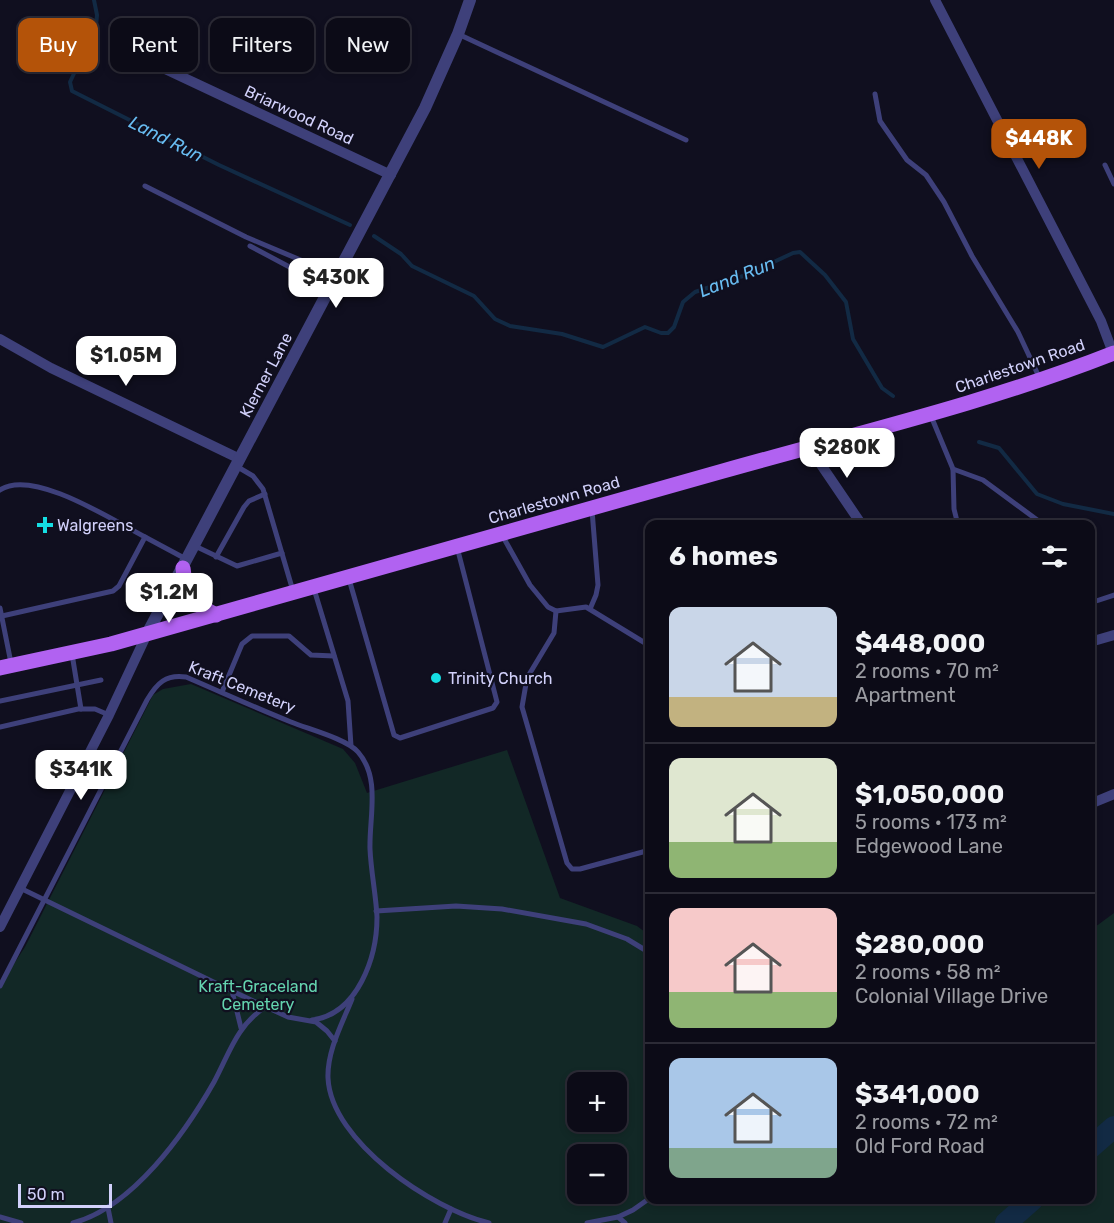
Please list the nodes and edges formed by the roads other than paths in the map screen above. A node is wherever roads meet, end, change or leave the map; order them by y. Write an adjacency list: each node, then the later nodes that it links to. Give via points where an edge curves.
1 (470, 0): 3 (street, Klerner Lane)
2 (935, 0): 15 (street)
3 (458, 34): 6 (lane); 8 (street, Klerner Lane)
4 (172, 72): 8 (street, Briarwood Road)
5 (875, 94): 16 (lane, via 880,121 944,202 1018,332)
6 (686, 140)
7 (1105, 165): 9 (lane)
8 (391, 175): 12 (street, Klerner Lane)
9 (1114, 184)
10 (145, 186): 12 (lane, via 246,237)
11 (250, 246): 13 (lane)
12 (338, 276): 13 (street, Klerner Lane)
13 (330, 289): 19 (street, Klerner Lane)
14 (0, 339): 19 (street)
15 (1114, 353): 16 (main road, Charlestown Road)
16 (1041, 381): 17 (main road, Charlestown Road)
17 (931, 415): 18 (main road, Charlestown Road); 20 (lane)
18 (809, 447): 23 (main road, Charlestown Road); 24 (street)
19 (238, 462): 22 (lane, via 259,481); 29 (street, Klerner Lane)
20 (953, 469): 25 (lane); 26 (lane, via 983,480)
21 (0, 490): 28 (lane, via 14,484 58,492)
22 (265, 494): 31 (lane); 32 (lane, via 244,507)
23 (592, 508): 27 (main road, Charlestown Road); 40 (lane, via 598,585)
24 (859, 520)
25 (957, 520)
26 (1037, 520)
27 (501, 534): 30 (main road, Charlestown Road); 41 (lane, via 536,593)
28 (145, 537): 33 (lane); 43 (lane, via 116,590)
29 (195, 546): 32 (lane); 33 (street, Klerner Lane)
30 (457, 546): 34 (main road, Charlestown Road); 34 (lane, via 497,702 493,708 411,735 396,737 391,729)
31 (282, 553): 32 (lane, via 241,566); 36 (lane)
32 (216, 557)
33 (186, 564): 42 (main road, via 189,597); 44 (street, Klerner Lane)
34 (349, 577): 35 (main road, Charlestown Road)
35 (313, 587): 36 (main road, Charlestown Road); 49 (lane)
36 (293, 593): 42 (main road, Charlestown Road)
37 (1114, 595): 38 (lane)
38 (1095, 601)
39 (0, 608): 43 (lane)
40 (590, 609): 41 (lane); 47 (lane)
41 (556, 611): 67 (lane, via 554,633 527,678 522,707 567,863 580,869)
42 (216, 615): 44 (main road, Charlestown Road)
43 (2, 616): 50 (lane)
44 (147, 634): 48 (main road, Charlestown Road); 60 (street)
45 (1114, 634): 46 (street)
46 (1095, 640)
47 (645, 643)
48 (72, 652): 50 (main road, Charlestown Road); 52 (lane)
49 (334, 656): 53 (lane, via 311,655 290,636 252,636 242,644); 64 (lane, via 348,701)
50 (6, 667)
51 (101, 680): 52 (lane)
52 (77, 684): 54 (lane); 56 (lane)
53 (222, 692): 64 (lane, Kraft Cemetery); 69 (lane, Kraft Cemetery, via 177,675 155,687)
54 (0, 701)
55 (58, 706): 58 (lane)
56 (81, 709): 58 (lane); 60 (lane)
57 (41, 710): 61 (lane)
58 (59, 713): 61 (lane)
59 (25, 714): 62 (lane)
60 (109, 715): 68 (street)
61 (42, 717): 62 (lane)
62 (26, 721): 63 (lane)
63 (0, 727)
64 (351, 746): 70 (lane, via 365,762 370,776 370,847)
65 (1114, 794): 66 (street)
66 (1095, 802)
67 (645, 851)
68 (20, 888): 69 (lane); 71 (street)
69 (45, 900): 73 (lane, Kraft Cemetery); 74 (lane)
70 (376, 911): 72 (lane, via 456,906 502,909 586,924); 75 (lane, via 372,954)
71 (0, 927)
72 (645, 950)
73 (0, 986)
74 (232, 991): 76 (lane); 78 (lane)
75 (352, 998): 77 (lane, via 330,1015); 79 (lane)
76 (265, 1007): 77 (lane, via 295,1019); 78 (lane)
77 (312, 1020): 79 (lane)
78 (241, 1029): 81 (lane, via 179,1135 134,1186)
79 (335, 1041): 82 (lane, via 328,1068 329,1087 334,1106 346,1124 391,1172)
80 (645, 1202): 84 (lane)
81 (108, 1208): 86 (lane); 87 (lane)
82 (451, 1209): 88 (lane); 89 (lane)
83 (0, 1216): 85 (lane)
84 (618, 1217): 90 (lane); 91 (lane)
85 (21, 1223)
86 (73, 1223)
87 (111, 1223)
88 (445, 1223)
89 (489, 1223)
90 (587, 1223)
91 (625, 1223)

